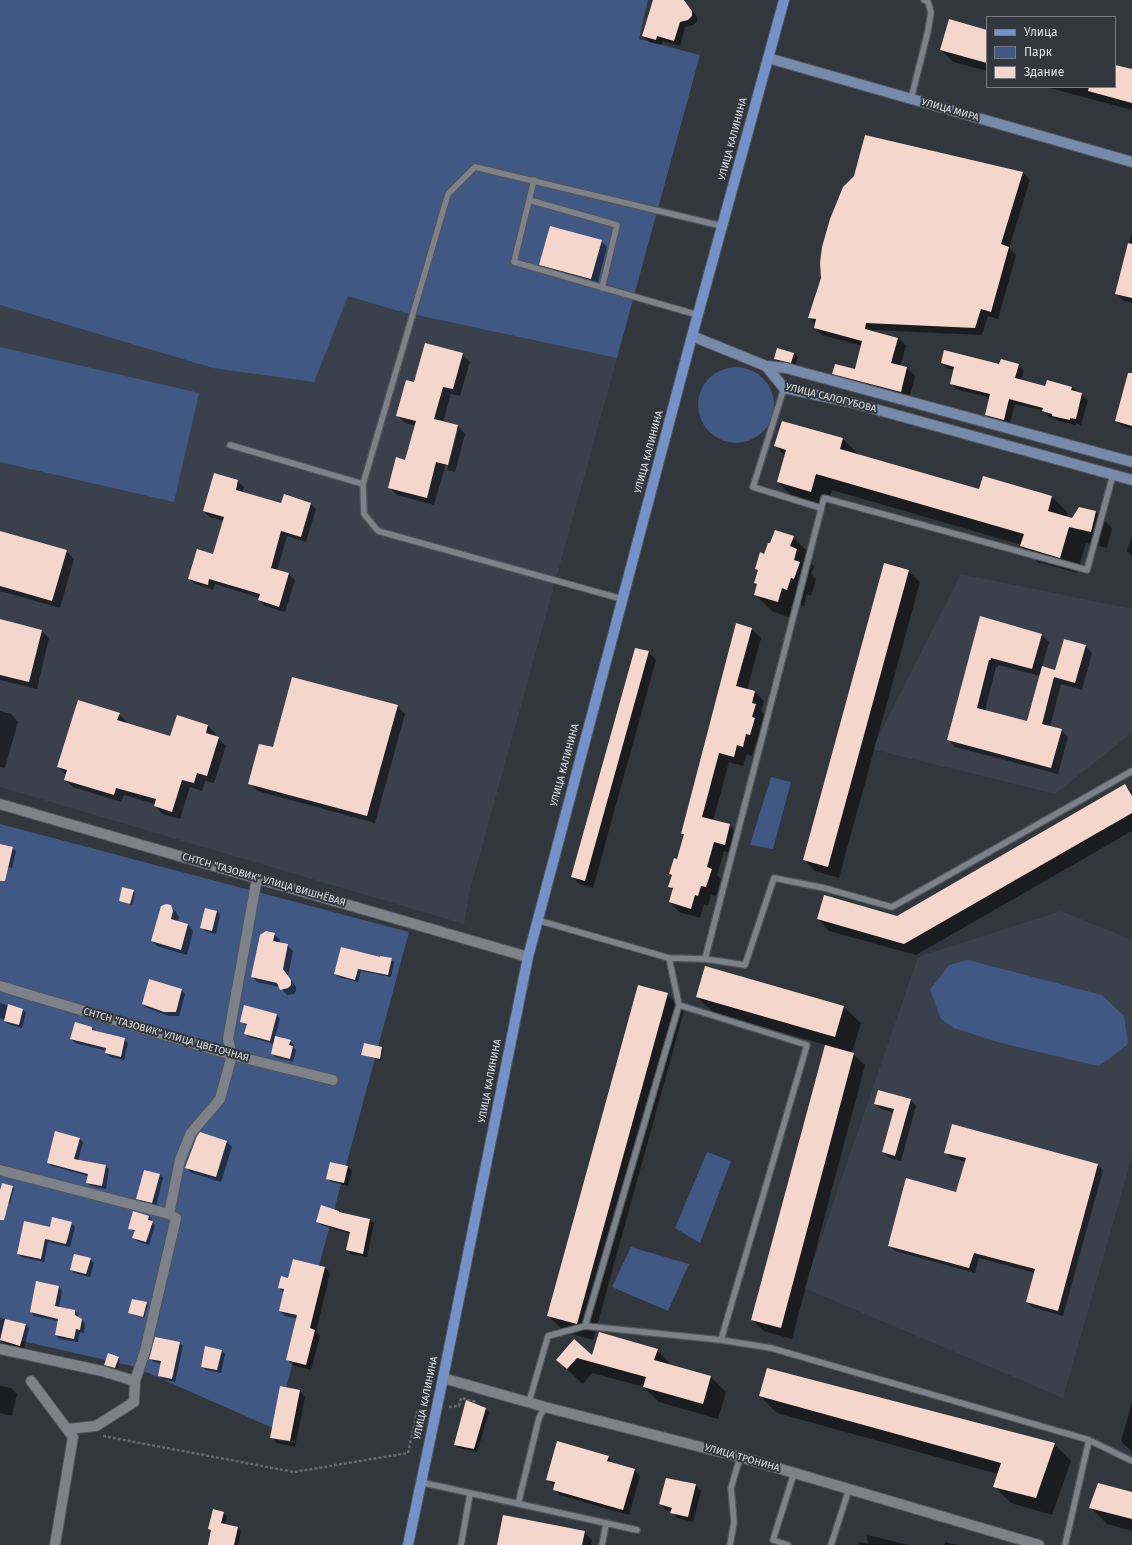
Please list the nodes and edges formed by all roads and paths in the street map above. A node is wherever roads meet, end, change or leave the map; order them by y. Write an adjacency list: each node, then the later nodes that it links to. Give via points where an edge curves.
1 (784, 0): 3 (main road, УЛИЦА КАЛИНИНА)
2 (924, 0): 4 (lane, via 928,2 931,12)
3 (768, 58): 4 (street, УЛИЦА МИРА); 8 (main road, УЛИЦА КАЛИНИНА)
4 (911, 99): 5 (street, УЛИЦА МИРА)
5 (1132, 162)
6 (534, 180): 7 (lane); 8 (lane); 18 (lane, via 475,167 448,194)
7 (529, 200): 9 (lane, via 514,262); 9 (lane, via 617,225)
8 (722, 226): 10 (main road, УЛИЦА КАЛИНИНА)
9 (602, 288): 10 (lane)
10 (698, 315): 11 (main road, УЛИЦА КАЛИНИНА)
11 (692, 336): 12 (street); 20 (main road, УЛИЦА КАЛИНИНА)
12 (766, 366): 13 (street, УЛИЦА САЛОГУБОВА); 15 (street, УЛИЦА САЛОГУБОВА, via 786,368)
13 (784, 388): 16 (street, УЛИЦА САЛОГУБОВА, via 853,403); 19 (lane, via 753,487)
14 (230, 446): 18 (lane)
15 (1132, 462)
16 (1113, 475): 17 (street, УЛИЦА САЛОГУБОВА); 19 (lane, via 1087,570 824,498)
17 (1132, 480)
18 (363, 484): 20 (lane, via 364,514 378,531)
19 (821, 508): 27 (lane)
20 (622, 599): 24 (main road, УЛИЦА КАЛИНИНА)
21 (1132, 771): 27 (lane, via 892,907 824,888 774,878 745,965)
22 (0, 804): 23 (street, СНТСН "ГАЗОВИК" УЛИЦА ВИШНЁВАЯ)
23 (257, 878): 25 (street, СНТСН "ГАЗОВИК" УЛИЦА ВИШНЁВАЯ); 30 (street, via 228,1039)
24 (537, 920): 25 (main road, УЛИЦА КАЛИНИНА); 26 (lane)
25 (528, 957): 37 (main road, УЛИЦА КАЛИНИНА)
26 (669, 958): 27 (lane); 29 (lane)
27 (705, 959)
28 (0, 986): 30 (street, СНТСН "ГАЗОВИК" УЛИЦА ЦВЕТОЧНАЯ)
29 (679, 1005): 34 (lane); 35 (lane, via 807,1046)
30 (232, 1055): 31 (street, СНТСН "ГАЗОВИК" УЛИЦА ЦВЕТОЧНАЯ); 33 (street, via 220,1099 191,1133 180,1160)
31 (333, 1080)
32 (0, 1170): 33 (street)
33 (169, 1214): 39 (street, via 176,1218 145,1351)
34 (585, 1326): 35 (lane); 40 (lane, via 548,1336)
35 (721, 1340): 46 (lane, via 771,1348)
36 (0, 1349): 39 (street, via 102,1371)
37 (443, 1378): 40 (street, УЛИЦА ТРОНИНА); 43 (main road, УЛИЦА КАЛИНИНА)
38 (30, 1381): 44 (street)
39 (135, 1381): 44 (street, via 134,1402 96,1426)
40 (529, 1402): 42 (street, УЛИЦА ТРОНИНА)
41 (482, 1403): 43 (path, via 461,1398 458,1406)
42 (545, 1407): 47 (street, УЛИЦА ТРОНИНА); 53 (lane, via 539,1418)
43 (436, 1408): 45 (path, via 416,1412 408,1452 294,1472); 50 (main road, УЛИЦА КАЛИНИНА)
44 (68, 1429): 56 (street, via 74,1437)
45 (99, 1435)
46 (1089, 1440): 48 (lane); 64 (lane)
47 (740, 1457): 49 (street, УЛИЦА ТРОНИНА); 60 (lane, via 731,1488 734,1522)
48 (1132, 1461)
49 (794, 1473): 51 (street, УЛИЦА ТРОНИНА); 61 (lane, via 773,1540)
50 (420, 1482): 52 (lane); 57 (main road, УЛИЦА КАЛИНИНА)
51 (849, 1489): 62 (lane); 63 (street, УЛИЦА ТРОНИНА)
52 (470, 1494): 53 (lane); 58 (lane)
53 (518, 1504): 54 (lane)
54 (606, 1524): 55 (lane); 59 (lane)
55 (637, 1530)
56 (55, 1545)
57 (408, 1545)
58 (461, 1545)
59 (602, 1545)
60 (730, 1545)
61 (788, 1545)
62 (831, 1545)
63 (1038, 1545)
64 (1064, 1545)

